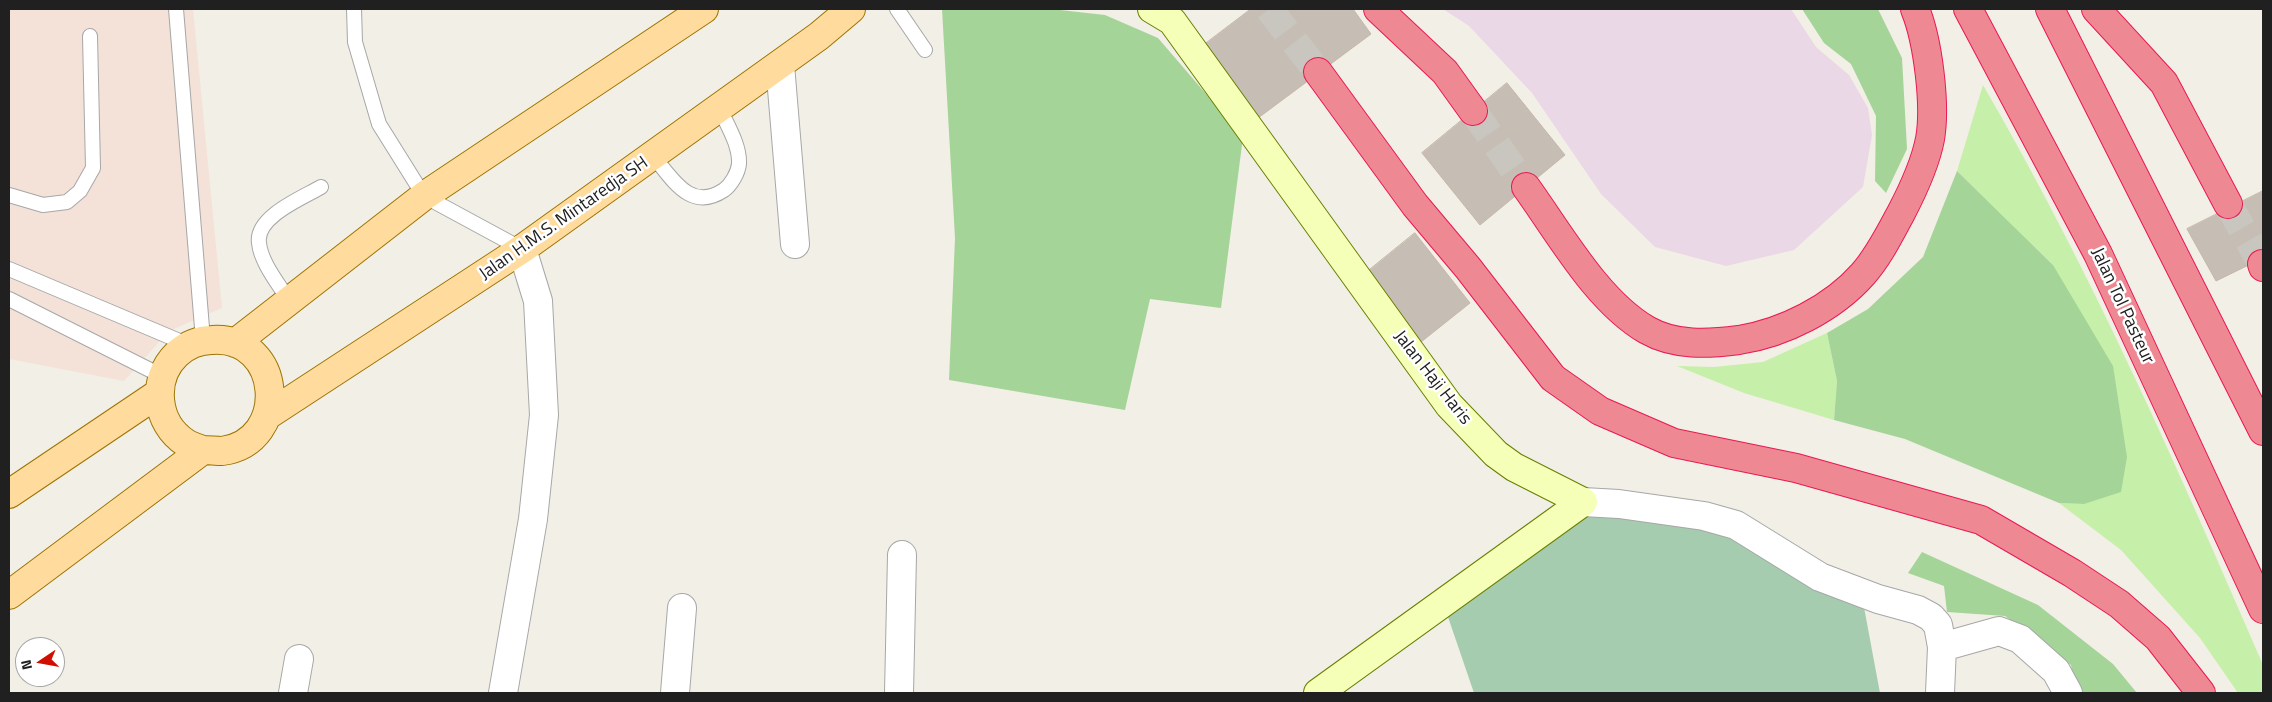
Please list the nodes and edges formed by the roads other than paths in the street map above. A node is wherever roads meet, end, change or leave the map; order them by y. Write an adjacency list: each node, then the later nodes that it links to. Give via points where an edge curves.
1 (176, 9): 31 (lane)
2 (354, 9): 24 (lane, via 356,42 379,124)
3 (704, 9): 24 (main road)
4 (816, 9): 14 (main road)
5 (851, 9): 14 (main road, Jalan H.M.S. Mintaredja SH)
6 (898, 9): 15 (lane)
7 (1152, 9): 38 (street, Jalan Haji Haris, via 1172,21 1449,405 1496,454 1514,467)
8 (1378, 9): 19 (highway, via 1445,72)
9 (1915, 9): 22 (highway, via 1925,44 1931,93 1930,138 1915,186 1864,274 1800,322 1750,338 1720,343 1687,343 1649,331 1623,314 1603,295)
10 (1968, 9): 42 (highway, Jalan Tol Pasteur, via 2098,254)
11 (2050, 9): 35 (highway)
12 (2096, 9): 25 (highway, via 2164,83)
13 (90, 36): 23 (lane, via 94,168 80,191 67,202 43,205)
14 (820, 36): 16 (main road, Jalan H.M.S. Mintaredja SH)
15 (925, 50)
16 (780, 65): 18 (main road, Jalan H.M.S. Mintaredja SH); 26 (street)
17 (1318, 72): 52 (highway, via 1414,205 1468,268 1553,378 1600,411 1674,443 1796,468 1981,520 2120,604 2158,638)
18 (720, 109): 20 (main road, Jalan H.M.S. Mintaredja SH); 20 (lane, via 735,141 739,165 730,186 714,196 695,198 676,185)
19 (1473, 111)
20 (654, 157): 27 (main road, Jalan H.M.S. Mintaredja SH)
21 (321, 187): 30 (lane, via 277,213 262,226 258,242 263,256)
22 (1526, 187)
23 (9, 195)
24 (424, 196): 27 (lane); 30 (main road)
25 (2228, 204)
26 (795, 244)
27 (522, 249): 34 (main road, Jalan H.M.S. Mintaredja SH); 46 (street, via 538,301 544,415 533,519)
28 (9, 268): 31 (lane)
29 (9, 299): 33 (lane)
30 (289, 301): 32 (main road)
31 (196, 342): 32 (main road, via 219,339); 33 (main road, via 168,364)
32 (235, 343): 34 (main road, via 250,351 262,364 269,380)
33 (161, 384): 36 (main road, Jalan H.M.S. Mintaredja SH, via 162,412 171,429 185,442); 37 (main road)
34 (268, 415): 36 (main road, Jalan H.M.S. Mintaredja SH, via 257,432 242,444 223,451)
35 (2263, 431)
36 (203, 450): 40 (main road)
37 (9, 494)
38 (1582, 502): 43 (street, via 1704,516 1736,525 1820,577 1931,617 1938,625); 49 (street)
39 (902, 554): 48 (street)
40 (9, 595)
41 (682, 608): 47 (street)
42 (2263, 609)
43 (1942, 648): 50 (street); 51 (street, via 1999,631 2020,639 2035,652 2056,671)
44 (299, 659): 45 (street)
45 (293, 693)
46 (503, 693)
47 (675, 693)
48 (899, 693)
49 (1318, 693)
50 (1940, 693)
51 (2068, 693)
52 (2201, 693)

